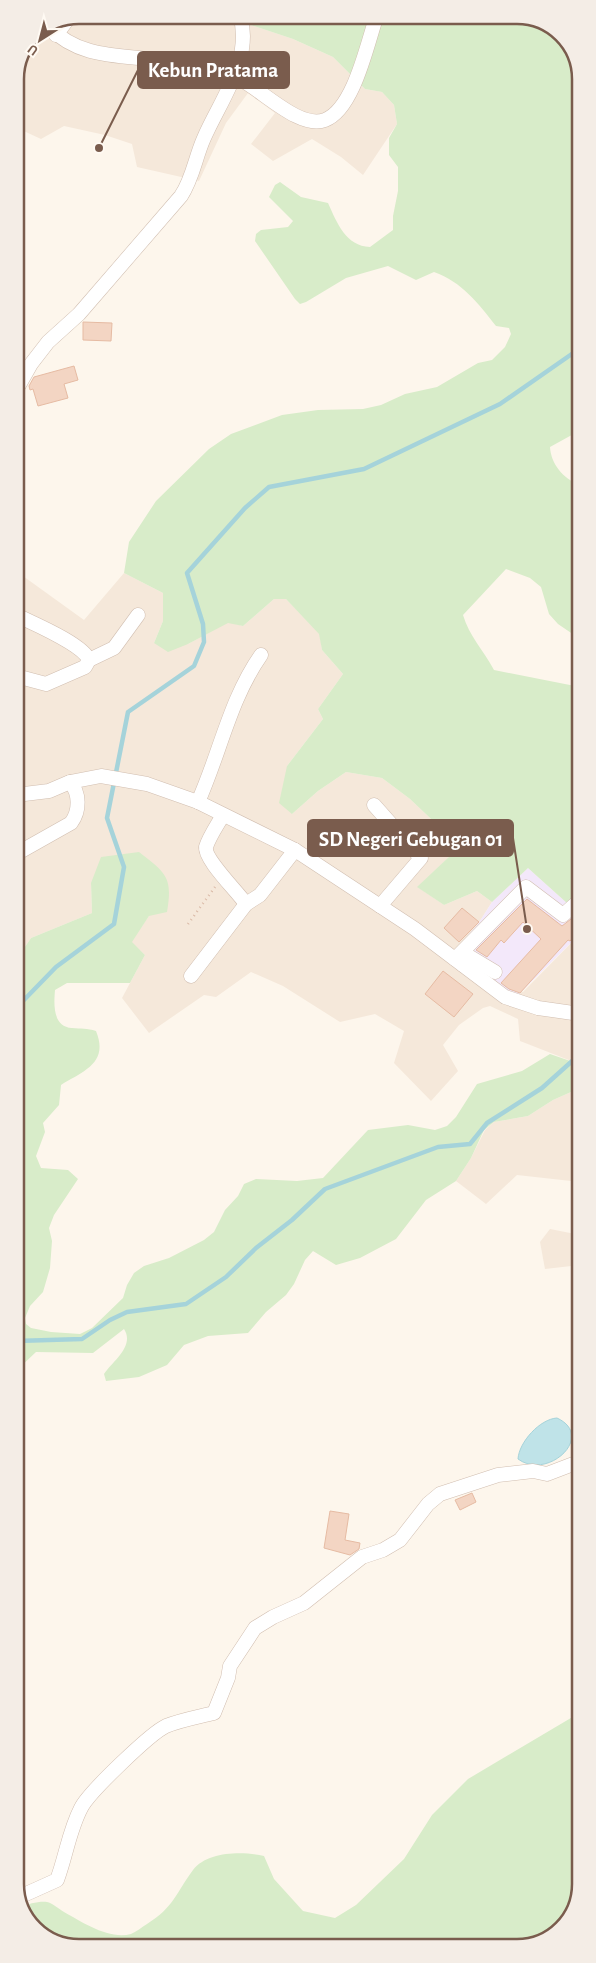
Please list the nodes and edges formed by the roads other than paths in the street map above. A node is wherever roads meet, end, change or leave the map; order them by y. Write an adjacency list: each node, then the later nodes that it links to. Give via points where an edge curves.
1 (242, 24): 4 (street, via 244,39)
2 (374, 24): 4 (street, via 347,100 336,114 322,122 304,119 288,111)
3 (53, 31): 4 (street, via 92,53 158,60)
4 (235, 74): 5 (street, via 203,140 189,183 181,196 79,314 48,342)
5 (24, 376)
6 (138, 614): 9 (street, via 114,648)
7 (24, 619): 9 (street, via 83,652)
8 (261, 655): 13 (street, via 238,694 213,770)
9 (89, 660): 10 (street, via 85,667 51,683)
10 (24, 678)
11 (70, 782): 12 (street, via 49,791); 13 (street, via 101,776 126,779); 16 (street, via 79,805 77,815 71,823)
12 (24, 795)
13 (198, 802): 15 (street)
14 (374, 806): 19 (street, via 420,858)
15 (223, 815): 17 (street); 18 (street, via 206,847 207,858)
16 (24, 849)
17 (295, 850): 18 (street, via 260,896); 19 (street)
18 (246, 904): 23 (street)
19 (380, 906): 21 (street)
20 (572, 907): 21 (street, via 563,915 526,887)
21 (459, 962): 22 (street, via 470,957); 24 (street, via 514,1002)
22 (495, 972)
23 (191, 976)
24 (572, 1013)
25 (572, 1464): 26 (street, via 547,1474 533,1470 498,1475 440,1494 400,1540 362,1557 304,1603 255,1628 230,1666 214,1713 164,1727 99,1784 81,1808 66,1845 66,1856 57,1880)
26 (25, 1895)

